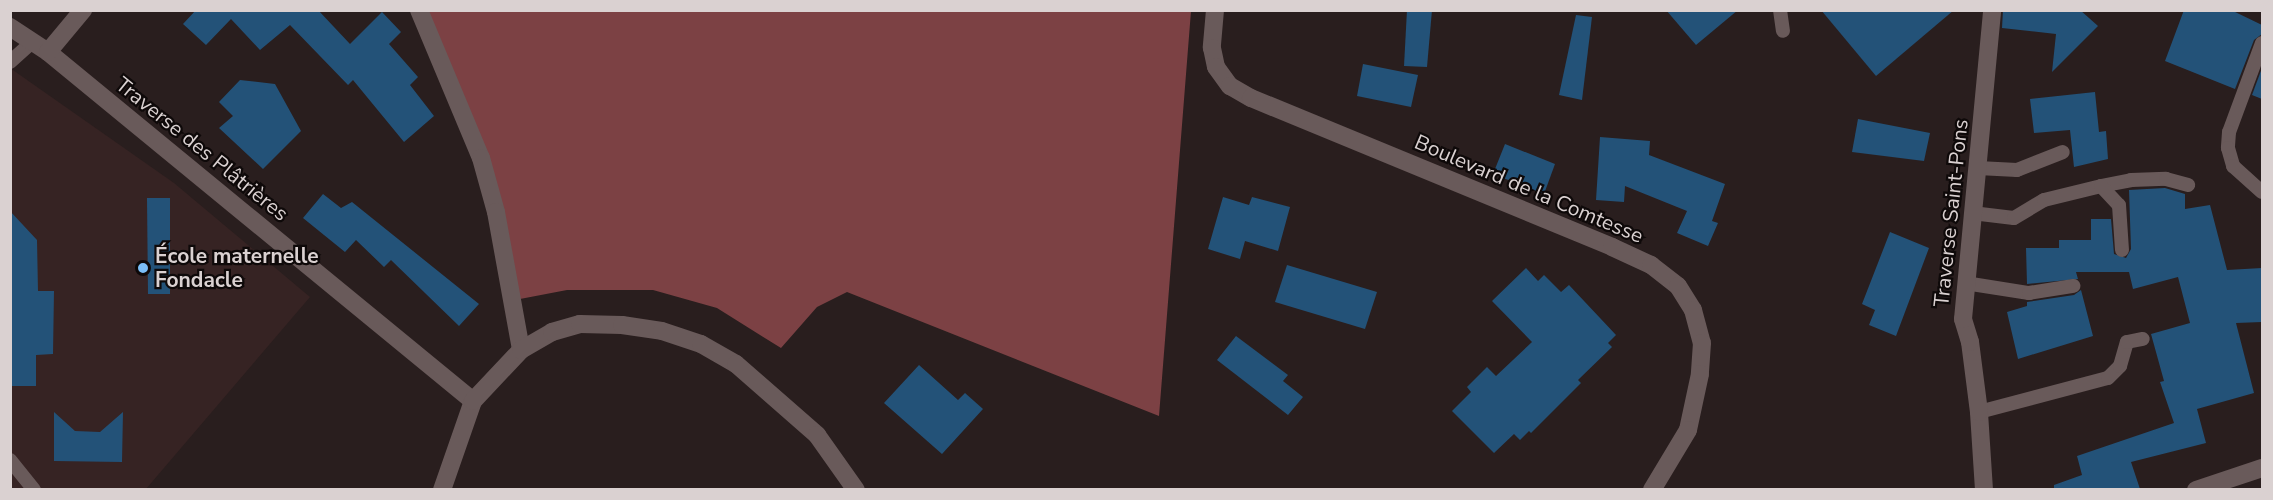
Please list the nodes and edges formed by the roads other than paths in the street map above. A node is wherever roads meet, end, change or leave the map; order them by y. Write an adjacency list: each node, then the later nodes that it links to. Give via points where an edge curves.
1 (83, 10): 10 (street)
2 (419, 10): 22 (street, via 481,158 496,212)
3 (1215, 10): 30 (street, Boulevard de la Comtesse, via 1212,48 1216,68 1230,86 1612,247 1651,265 1678,286 1693,310 1702,343 1700,374 1688,430)
4 (1780, 10): 7 (lane)
5 (1992, 10): 13 (street, Traverse Saint-Pons)
6 (10, 27): 8 (street, Traverse des Plâtrières)
7 (1783, 31)
8 (33, 42): 10 (street, Traverse des Plâtrières); 11 (lane)
9 (2262, 43): 16 (lane, via 2229,132 2228,148 2233,166)
10 (48, 52): 23 (street, Traverse des Plâtrières)
11 (10, 62)
12 (2063, 152): 13 (lane, via 2017,170)
13 (1978, 168): 17 (street, Traverse Saint-Pons)
14 (2188, 185): 15 (lane, via 2166,179)
15 (2101, 186): 17 (lane, via 2044,200 2014,218); 18 (lane, via 2119,205)
16 (2262, 192)
17 (1972, 213): 19 (street, Traverse Saint-Pons)
18 (2122, 250)
19 (1965, 283): 20 (lane, via 2029,292); 24 (street, Traverse Saint-Pons, via 1963,319)
20 (2073, 286)
21 (2143, 339): 24 (lane, via 2127,342 2120,366 2108,378)
22 (521, 350): 23 (street); 29 (street, via 552,332 580,324 621,324 662,331 701,344 736,364 778,397 817,435)
23 (473, 401): 28 (street)
24 (1979, 412): 31 (street, Traverse Saint-Pons)
25 (10, 460): 27 (lane)
26 (2262, 468): 32 (street)
27 (34, 489)
28 (442, 489)
29 (856, 489)
30 (1652, 489)
31 (1984, 489)
32 (2196, 489)

